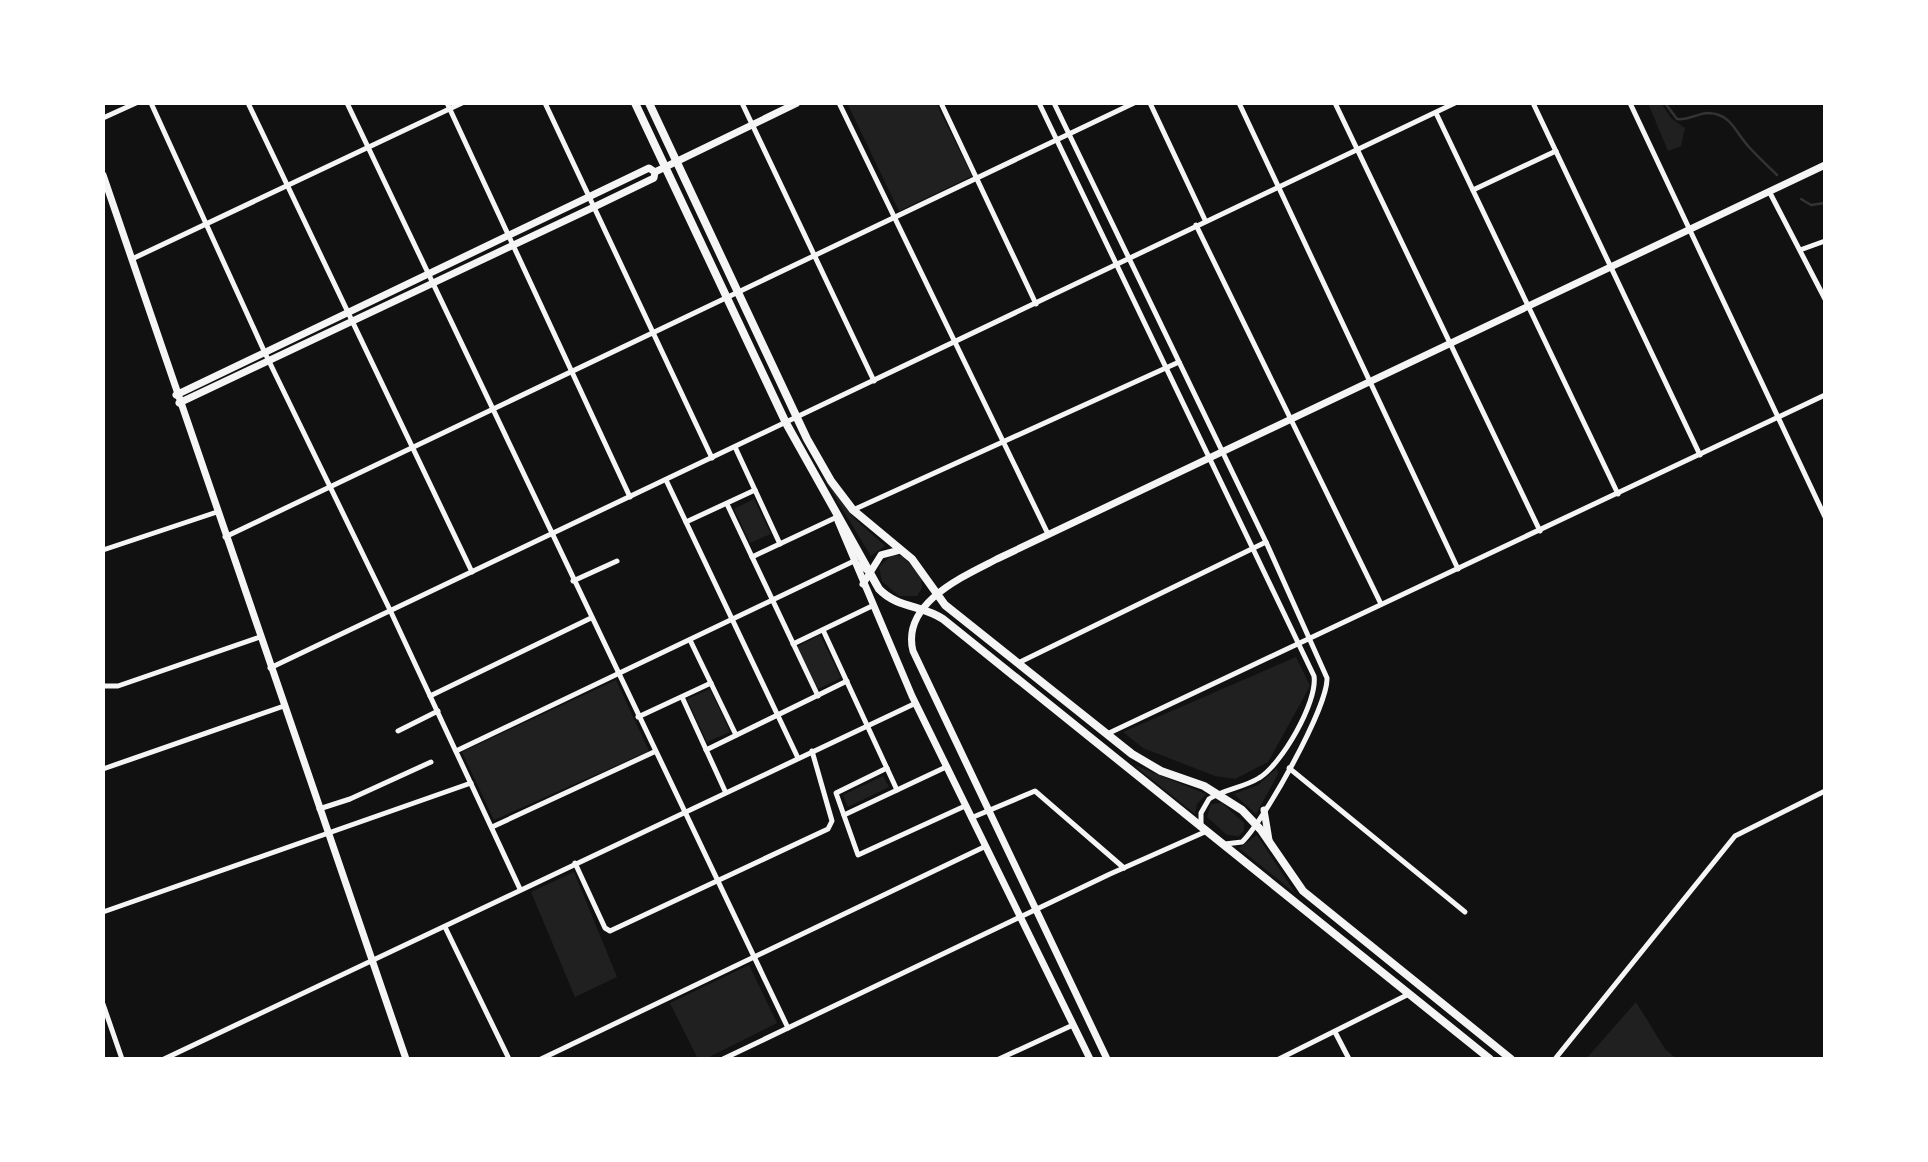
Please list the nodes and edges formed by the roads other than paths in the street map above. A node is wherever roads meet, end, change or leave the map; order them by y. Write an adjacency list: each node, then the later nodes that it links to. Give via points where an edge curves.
1 (136, 103): 24 (street)
2 (151, 103): 45 (street)
3 (248, 103): 37 (street)
4 (347, 103): 28 (street)
5 (462, 103): 22 (street)
6 (544, 103): 41 (street)
7 (635, 103): 33 (main road)
8 (649, 103): 31 (main road)
9 (742, 103): 25 (street)
10 (797, 103): 25 (main road)
11 (839, 103): 43 (street)
12 (941, 103): 36 (street)
13 (1040, 103): 27 (street)
14 (1054, 103): 26 (street)
15 (1134, 103): 26 (street)
16 (1150, 103): 44 (street)
17 (1239, 103): 38 (street)
18 (1335, 103): 29 (street)
19 (1455, 103): 23 (street)
20 (1534, 103): 30 (street)
21 (1630, 103): 47 (street)
22 (448, 106): 28 (street); 48 (street)
23 (1436, 113): 29 (street); 39 (street)
24 (103, 118)
25 (752, 126): 31 (main road); 52 (street)
26 (1068, 133): 27 (street); 54 (street)
27 (1057, 139): 36 (street); 55 (street)
28 (369, 147): 37 (street); 57 (street)
29 (1357, 149): 38 (street); 68 (street)
30 (1556, 151): 39 (street); 56 (street)
31 (677, 161): 33 (main road); 59 (main road)
32 (1825, 165): 40 (main road)
33 (666, 167): 34 (main road); 60 (main road)
34 (655, 172): 41 (main road, via 649,169); 42 (main road, via 654,178)
35 (103, 175): 53 (main road)
36 (977, 178): 43 (street); 62 (street)
37 (288, 186): 45 (street); 64 (street)
38 (1277, 187): 44 (street); 74 (street)
39 (1473, 190): 63 (street)
40 (1769, 191): 47 (main road); 51 (street)
41 (590, 198): 42 (street); 48 (main road)
42 (594, 207): 50 (main road); 66 (street)
43 (895, 217): 52 (street); 67 (street)
44 (1205, 220): 46 (street)
45 (206, 224): 53 (street); 69 (street)
46 (1196, 225): 54 (street); 81 (street)
47 (1691, 229): 56 (main road); 79 (street)
48 (510, 237): 50 (street); 57 (main road)
49 (1825, 240): 51 (street)
50 (514, 246): 58 (main road); 72 (street)
51 (1800, 250): 61 (street)
52 (814, 255): 59 (street); 73 (street)
53 (132, 259): 75 (main road)
54 (1129, 260): 55 (street); 70 (street)
55 (1117, 265): 62 (street); 71 (street)
56 (1611, 266): 63 (main road); 87 (street)
57 (429, 276): 58 (street); 64 (main road)
58 (432, 284): 65 (main road); 78 (street)
59 (737, 293): 60 (street); 80 (main road)
60 (727, 298): 66 (street); 82 (main road)
61 (1825, 299)
62 (1036, 304): 67 (street)
63 (1528, 304): 68 (main road); 93 (street)
64 (347, 314): 65 (street); 69 (main road)
65 (351, 322): 69 (main road); 84 (street)
66 (653, 333): 72 (street); 89 (street)
67 (953, 344): 73 (street); 83 (street)
68 (1450, 344): 74 (main road); 101 (street)
69 (267, 358): 75 (main road); 77 (main road); 91 (street)
70 (1179, 362): 71 (street); 86 (street)
71 (1166, 367): 83 (street); 88 (street)
72 (572, 371): 78 (street); 94 (street)
73 (874, 381): 80 (street)
74 (1370, 382): 81 (main road); 113 (street)
75 (176, 395): 77 (main road)
76 (1825, 395): 79 (street)
77 (179, 403): 97 (main road)
78 (491, 409): 84 (street); 103 (street)
79 (1778, 417): 87 (street); 99 (street)
80 (797, 418): 82 (street); 96 (main road, via 831,481)
81 (1293, 418): 86 (main road); 120 (street)
82 (786, 423): 85 (street); 98 (main road)
83 (1003, 442): 96 (street); 102 (street)
84 (413, 447): 91 (street); 114 (street)
85 (735, 447): 89 (street); 92 (street)
86 (1221, 451): 88 (main road); 105 (street)
87 (1700, 455): 93 (street)
88 (1209, 457): 102 (main road); 107 (street)
89 (712, 458): 90 (street)
90 (666, 480): 94 (street); 100 (street)
91 (328, 487): 104 (street); 123 (street)
92 (755, 491): 95 (street); 106 (street)
93 (1618, 494): 101 (street)
94 (630, 497): 103 (street)
95 (727, 504): 100 (street); 110 (street)
96 (853, 510): 109 (main road)
97 (216, 512): 104 (main road); 108 (street)
98 (837, 517): 106 (street); 112 (main road); 115 (main road)
99 (1825, 517)
100 (686, 522): 125 (street)
101 (1540, 531): 113 (street)
102 (1048, 534): 118 (main road)
103 (551, 535): 114 (street); 116 (street)
104 (225, 537): 128 (main road)
105 (1266, 542): 107 (street); 127 (street)
106 (780, 544): 110 (street)
107 (1253, 548): 130 (street); 132 (street)
108 (103, 550)
109 (900, 550): 115 (main road, via 881,555); 118 (main road, via 920,568)
110 (752, 557): 119 (street)
111 (617, 561): 116 (street)
112 (854, 562): 115 (street); 117 (main road); 119 (street)
113 (1458, 569): 120 (street)
114 (472, 572): 123 (street)
115 (868, 572): 117 (main road); 122 (main road, via 888,597)
116 (573, 581): 124 (street)
117 (863, 584): 121 (main road)
118 (936, 593): 122 (main road); 132 (main road)
119 (772, 601): 125 (street); 131 (street)
120 (1381, 604): 127 (street)
121 (872, 606): 126 (street); 141 (main road)
122 (924, 609): 167 (main road, via 913,633 914,651); 174 (main road, via 943,619)
123 (390, 610): 133 (street); 138 (street)
124 (591, 618): 134 (street); 138 (street)
125 (732, 619): 129 (street); 144 (street)
126 (822, 629): 131 (street); 135 (street)
127 (1310, 636): 130 (street); 158 (street, via 1327,678 1326,693)
128 (260, 637): 133 (main road); 137 (street, via 118,686)
129 (690, 640): 134 (street); 136 (street)
130 (1298, 643): 148 (street); 164 (street, via 1314,676 1312,698 1272,768 1248,784)
131 (793, 644): 139 (street)
132 (1018, 663): 148 (main road)
133 (270, 667): 142 (main road)
134 (618, 674): 145 (street); 151 (street)
135 (847, 681): 139 (street); 146 (street)
136 (711, 683): 140 (street); 149 (street)
137 (103, 686)
138 (430, 695): 143 (street)
139 (818, 696): 144 (street)
140 (682, 697): 145 (street); 150 (street)
141 (916, 703): 146 (street); 156 (main road)
142 (284, 706): 159 (street); 166 (main road)
143 (438, 711): 147 (street); 151 (street)
144 (777, 715): 149 (street); 154 (street)
145 (638, 717): 153 (street)
146 (867, 726): 152 (street); 157 (street)
147 (398, 731)
148 (1107, 734): 164 (main road, via 1152,766)
149 (736, 735): 150 (street)
150 (706, 750): 162 (street)
151 (456, 751): 160 (street)
152 (811, 751): 154 (street); 181 (street, via 832,821 828,829)
153 (654, 752): 169 (street); 173 (street)
154 (798, 758): 162 (street)
155 (431, 762): 166 (street)
156 (946, 766): 161 (street); 165 (main road)
157 (887, 768): 161 (street); 170 (street, via 837,792)
158 (1289, 768): 168 (street); 185 (street)
159 (103, 769)
160 (471, 783): 173 (street); 175 (street)
161 (897, 790): 170 (street)
162 (725, 791): 169 (street)
163 (1825, 791): 208 (street, via 1735,836)
164 (1218, 793): 172 (main road); 174 (street, via 1203,807)
165 (965, 806): 170 (street, via 860,856); 171 (main road)
166 (319, 809): 175 (main road)
167 (989, 809): 171 (street); 180 (street, via 1035,791); 183 (main road)
168 (1264, 810): 172 (street); 177 (main road)
169 (682, 811): 179 (street); 181 (street)
170 (844, 815)
171 (971, 818): 178 (main road)
172 (1256, 823): 176 (street, via 1242,842); 177 (main road)
173 (492, 827): 182 (street)
174 (1204, 829): 176 (main road); 180 (street)
175 (328, 835): 184 (street); 189 (main road)
176 (1222, 844): 190 (main road)
177 (1270, 844): 207 (main road, via 1312,898)
178 (985, 846): 186 (main road); 188 (street)
179 (575, 863): 181 (street, via 610,931); 182 (street)
180 (1124, 867): 183 (street)
181 (715, 881): 188 (street)
182 (520, 889): 187 (street)
183 (1035, 910): 186 (street); 203 (main road)
184 (103, 912)
185 (1465, 912)
186 (1019, 917): 192 (main road); 193 (street)
187 (445, 927): 189 (street); 198 (street)
188 (752, 956): 193 (street); 199 (street)
189 (372, 961): 196 (street); 197 (main road)
190 (1409, 994): 194 (street); 206 (main road)
191 (103, 1004): 195 (street)
192 (1073, 1026): 201 (street); 202 (main road)
193 (788, 1028): 200 (street)
194 (1335, 1032): 204 (street); 205 (street)
195 (122, 1059)
196 (164, 1059)
197 (405, 1059)
198 (509, 1059)
199 (541, 1059)
200 (723, 1059)
201 (999, 1059)
202 (1090, 1059)
203 (1107, 1059)
204 (1279, 1059)
205 (1349, 1059)
206 (1490, 1059)
207 (1511, 1059)
208 (1555, 1059)

